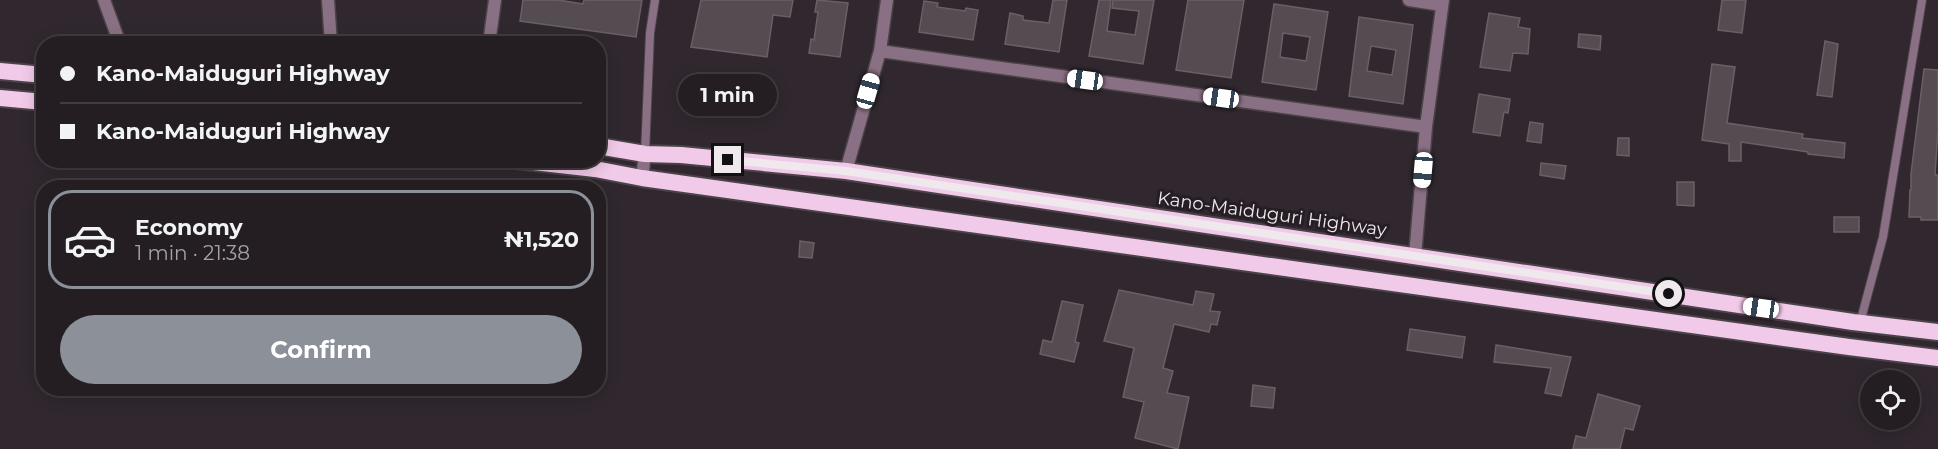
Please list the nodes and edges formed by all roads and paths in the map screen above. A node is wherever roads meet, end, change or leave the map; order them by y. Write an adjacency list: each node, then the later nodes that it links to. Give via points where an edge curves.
1 (104, 0): 9 (street)
2 (328, 0): 10 (street)
3 (495, 0): 11 (street)
4 (655, 0): 19 (lane)
5 (887, 0): 12 (street)
6 (1409, 0): 8 (street)
7 (1922, 0): 24 (lane, via 1883,237)
8 (1443, 3): 17 (street)
9 (117, 36)
10 (330, 36)
11 (490, 36)
12 (880, 51): 17 (street); 21 (street)
13 (0, 71): 14 (highway)
14 (36, 74)
15 (0, 99): 16 (highway)
16 (36, 101)
17 (1426, 127): 23 (street)
18 (606, 147): 19 (highway, Kano-Maiduguri Highway)
19 (645, 154): 21 (highway, Kano-Maiduguri Highway); 22 (street)
20 (586, 168): 22 (highway)
21 (846, 171): 23 (highway, Kano-Maiduguri Highway)
22 (642, 178): 26 (highway)
23 (1415, 255): 24 (highway, Kano-Maiduguri Highway)
24 (1860, 323): 25 (highway, Kano-Maiduguri Highway)
25 (1938, 332)
26 (1938, 358)

